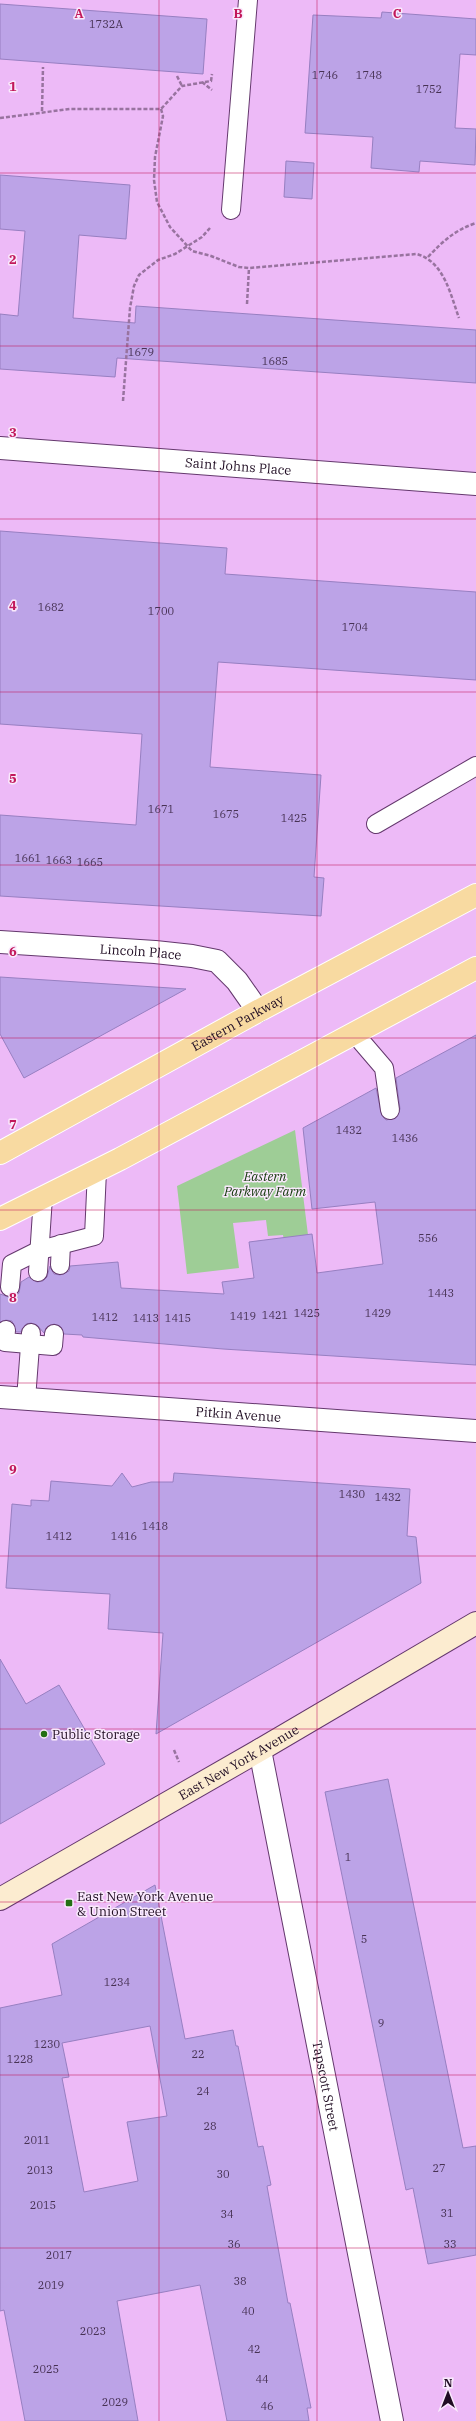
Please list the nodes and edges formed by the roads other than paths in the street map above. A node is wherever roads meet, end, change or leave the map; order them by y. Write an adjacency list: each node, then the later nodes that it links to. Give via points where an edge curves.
1 (248, 0): 2 (lane)
2 (231, 210)
3 (0, 448): 4 (street, Saint Johns Place)
4 (476, 484)
5 (476, 766): 6 (lane)
6 (376, 824)
7 (476, 895): 10 (main road, Eastern Parkway)
8 (0, 942): 10 (street, Lincoln Place, via 155,952 217,961 237,981)
9 (470, 975): 11 (main road)
10 (258, 1011): 13 (main road, Eastern Parkway)
11 (354, 1033): 12 (lane, via 384,1068); 14 (main road)
12 (390, 1110)
13 (2, 1148)
14 (97, 1171): 15 (main road); 17 (lane, via 94,1236)
15 (43, 1197): 16 (main road); 18 (lane)
16 (0, 1219)
17 (61, 1244): 18 (lane); 19 (lane)
18 (40, 1250): 20 (lane); 21 (lane)
19 (60, 1265)
20 (38, 1272)
21 (7, 1274)
22 (54, 1334): 24 (lane, via 53,1346)
23 (4, 1337): 24 (lane)
24 (31, 1339): 26 (lane)
25 (0, 1397): 26 (street, Pitkin Avenue)
26 (26, 1399): 27 (street, Pitkin Avenue)
27 (476, 1431)
28 (476, 1623): 29 (main road, East New York Avenue)
29 (260, 1750): 30 (main road, East New York Avenue); 31 (street, Tapscott Street)
30 (0, 1899)
31 (392, 2421)

